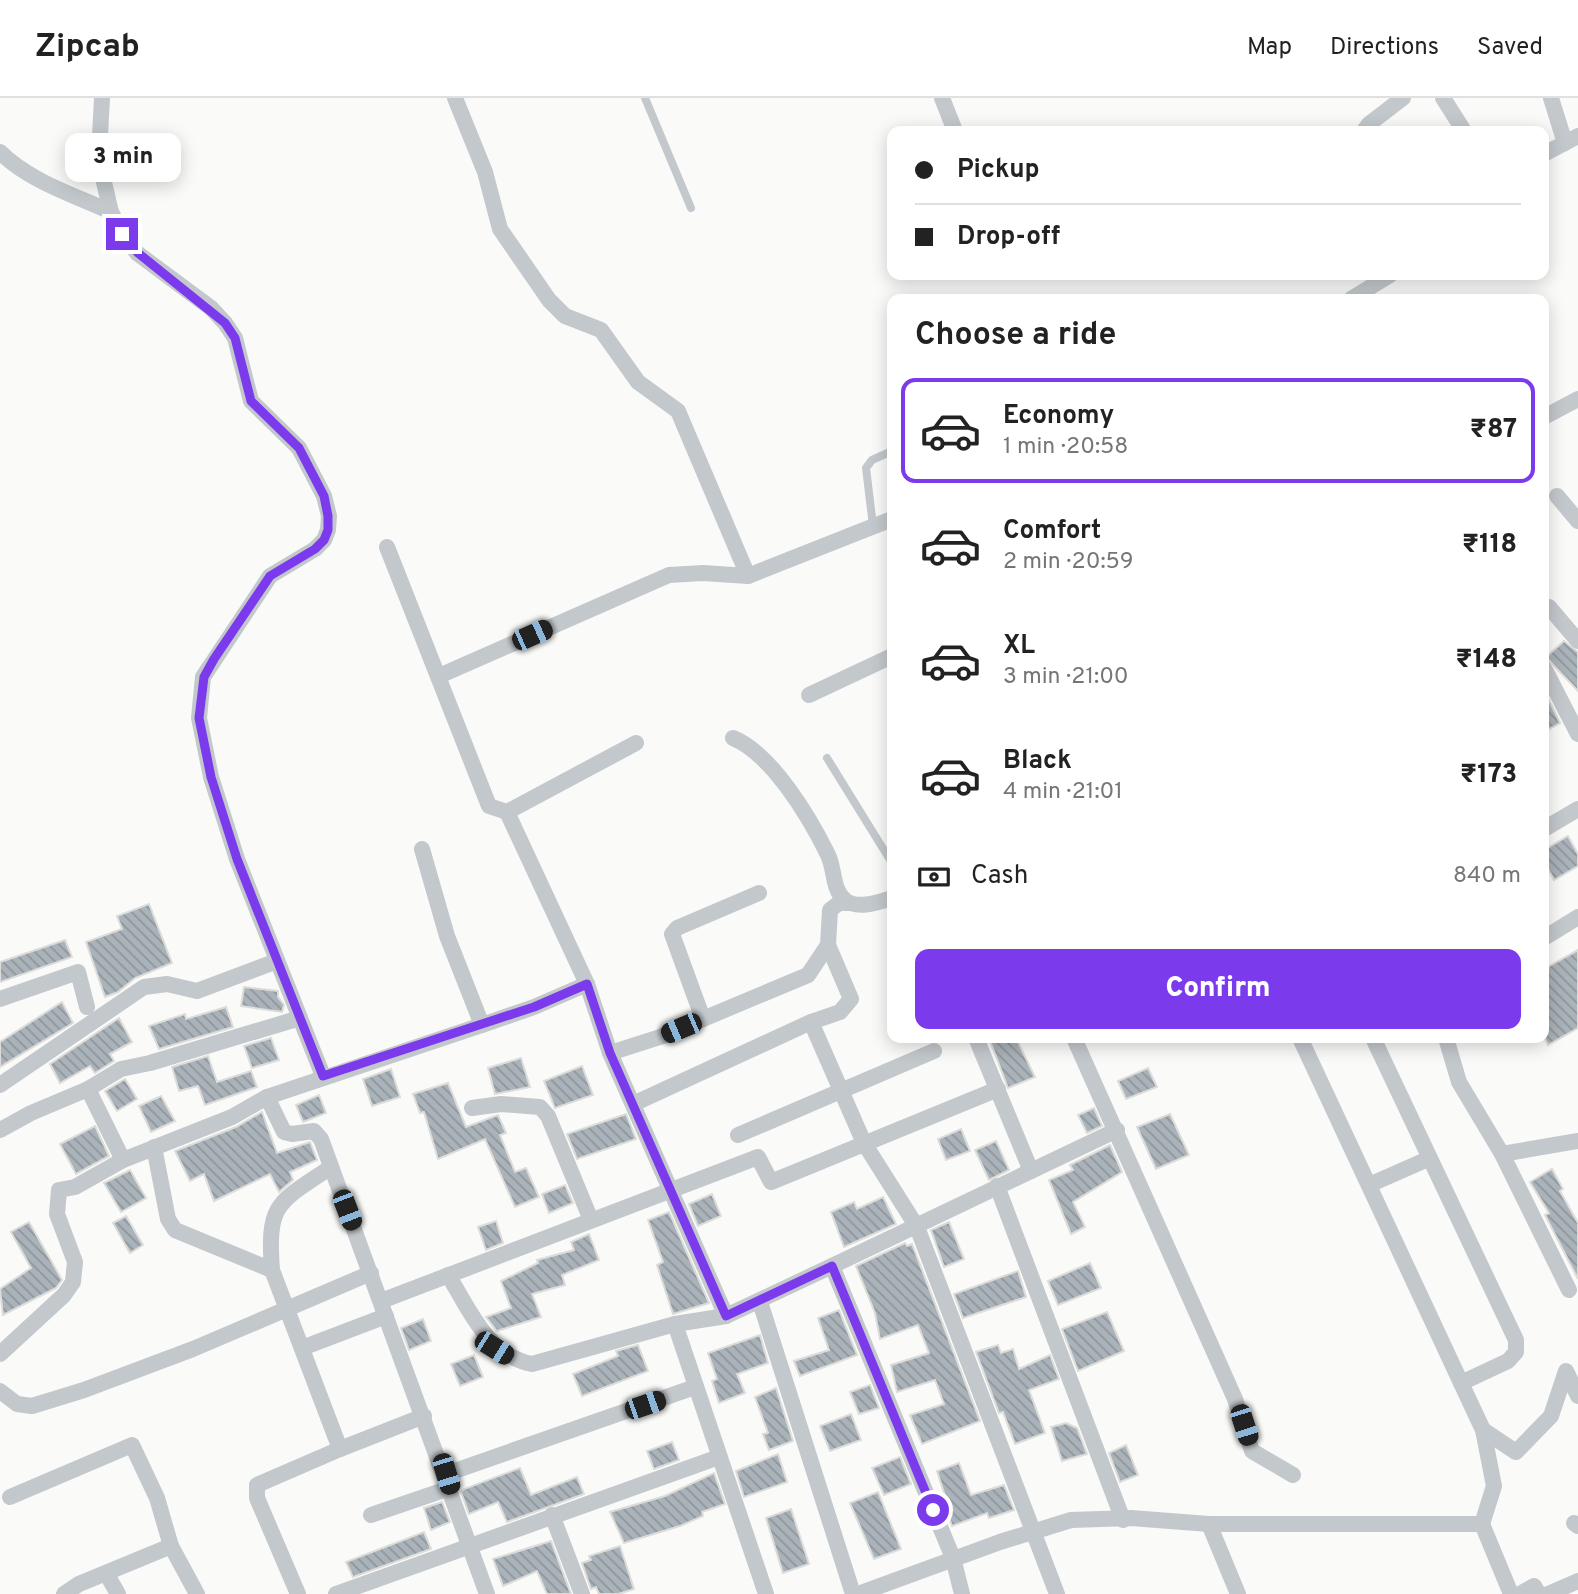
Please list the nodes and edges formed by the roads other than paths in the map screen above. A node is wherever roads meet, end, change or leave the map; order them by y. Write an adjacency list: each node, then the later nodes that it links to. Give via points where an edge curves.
1 (103, 98): 15 (street, via 103,178)
2 (455, 98): 26 (street, via 507,241 565,316 601,330 638,383 678,411)
3 (645, 98): 14 (lane)
4 (942, 98): 8 (street)
5 (1403, 98): 9 (street)
6 (1443, 98): 10 (street)
7 (1551, 98): 11 (street)
8 (953, 126)
9 (1367, 126)
10 (1461, 126)
11 (1571, 140): 12 (street)
12 (1549, 151)
13 (0, 152): 15 (street, via 36,178)
14 (691, 208)
15 (111, 212): 48 (street, via 138,253 225,323 235,338 251,401 299,448 324,496 328,530 324,540 270,576 214,659 200,691 199,718 211,777)
16 (1382, 280): 17 (street)
17 (1358, 294)
18 (1578, 399): 19 (street)
19 (1549, 414)
20 (887, 453): 24 (lane, via 866,468)
21 (1557, 496): 23 (street)
22 (887, 521): 24 (street)
23 (1578, 521)
24 (873, 528): 26 (street)
25 (387, 547): 30 (street)
26 (748, 576): 30 (street, via 668,575)
27 (1549, 607): 28 (street)
28 (1578, 641)
29 (887, 658): 32 (street)
30 (439, 676): 38 (street, via 489,806)
31 (1549, 678): 33 (street)
32 (808, 695)
33 (1578, 734)
34 (733, 738): 44 (street, via 753,748 778,775 828,855 837,888)
35 (636, 743): 38 (street)
36 (827, 758): 41 (lane)
37 (1578, 808): 39 (street)
38 (507, 812): 49 (street)
39 (1549, 826)
40 (422, 849): 55 (street, via 447,936)
41 (887, 855)
42 (759, 893): 53 (street, via 672,934)
43 (887, 899): 44 (street, via 865,905)
44 (848, 903): 47 (street, via 830,910)
45 (1578, 917): 46 (street)
46 (1549, 935)
47 (828, 946): 53 (street, via 808,975); 54 (street, via 851,999 840,1012)
48 (277, 961): 52 (street); 64 (street, via 205,990 167,984 144,987)
49 (587, 984): 55 (street); 62 (street)
50 (0, 999): 51 (street, via 78,972)
51 (87, 1007)
52 (300, 1018): 63 (street); 65 (street, via 121,1069)
53 (703, 1019): 62 (street)
54 (811, 1022): 67 (street); 69 (street)
55 (482, 1025): 63 (street)
56 (978, 1043): 66 (street)
57 (1076, 1043): 72 (street)
58 (1302, 1043): 82 (street)
59 (1375, 1043): 78 (street)
60 (1447, 1043): 77 (street, via 1459,1082)
61 (933, 1051): 67 (street)
62 (610, 1053): 69 (street)
63 (323, 1076): 68 (street)
64 (0, 1085)
65 (88, 1089): 71 (street); 79 (street)
66 (998, 1089): 75 (street); 81 (street)
67 (840, 1092): 73 (street); 75 (street)
68 (267, 1097): 76 (street, via 232,1117); 80 (street, via 284,1132 318,1134)
69 (633, 1104): 84 (street)
70 (471, 1108): 85 (street, via 502,1104 540,1107 548,1116)
71 (0, 1130)
72 (1117, 1130): 81 (street); 107 (street, via 1236,1399 1252,1451)
73 (738, 1135)
74 (1578, 1141): 77 (street)
75 (864, 1143): 84 (street, via 771,1182 758,1157); 86 (street)
76 (154, 1147): 79 (street); 88 (street, via 168,1219 175,1230)
77 (1502, 1154): 91 (street)
78 (1428, 1158): 82 (street); 99 (street, via 1516,1340 1516,1352 1508,1361)
79 (122, 1160): 98 (street, via 75,1187 59,1190 57,1214 75,1262 73,1282)
80 (331, 1167): 88 (street, via 276,1208); 89 (street)
81 (1031, 1171): 83 (street)
82 (1369, 1185): 99 (street)
83 (997, 1186): 86 (street); 112 (street)
84 (671, 1189): 85 (street); 95 (street)
85 (591, 1220): 90 (street)
86 (917, 1227): 87 (street); 115 (street)
87 (832, 1266): 92 (street); 118 (street)
88 (272, 1270): 93 (street)
89 (371, 1273): 93 (street); 94 (street)
90 (447, 1275): 94 (street); 96 (street, via 494,1348 515,1361 532,1364)
91 (1569, 1290)
92 (760, 1302): 95 (street); 129 (street)
93 (287, 1308): 97 (street); 101 (street, via 192,1349 32,1406 17,1404)
94 (383, 1308): 97 (street); 103 (street)
95 (726, 1316): 96 (street)
96 (675, 1324): 100 (street)
97 (302, 1348): 105 (street)
98 (0, 1354)
99 (1461, 1383): 104 (street)
100 (695, 1387): 106 (street); 108 (street)
101 (0, 1391)
102 (1578, 1396): 104 (street, via 1566,1371 1551,1416 1516,1452)
103 (424, 1416): 105 (street); 108 (street)
104 (1483, 1430): 114 (street, via 1494,1486)
105 (340, 1450): 124 (street, via 257,1485 257,1498)
106 (719, 1457): 111 (street); 128 (street)
107 (1293, 1475)
108 (448, 1481): 110 (street); 116 (street)
109 (10, 1497): 117 (street, via 132,1445 157,1498)
110 (371, 1515)
111 (552, 1516): 116 (street); 127 (street)
112 (1123, 1520): 113 (street); 115 (street, via 1071,1520)
113 (1209, 1524): 114 (street); 132 (street)
114 (1482, 1524): 133 (street)
115 (1035, 1532): 118 (street); 131 (street)
116 (469, 1545): 125 (street); 126 (street)
117 (172, 1546): 119 (street); 123 (street)
118 (953, 1558): 129 (street); 130 (street)
119 (106, 1573): 121 (street); 122 (street)
120 (1578, 1581): 136 (street)
121 (64, 1594)
122 (118, 1594)
123 (197, 1594)
124 (298, 1594)
125 (336, 1594)
126 (487, 1594)
127 (582, 1594)
128 (766, 1594)
129 (855, 1594)
130 (962, 1594)
131 (1057, 1594)
132 (1238, 1594)
133 (1511, 1594)
134 (1520, 1594): 135 (street, via 1534,1586)
135 (1539, 1594)
136 (1548, 1594)

